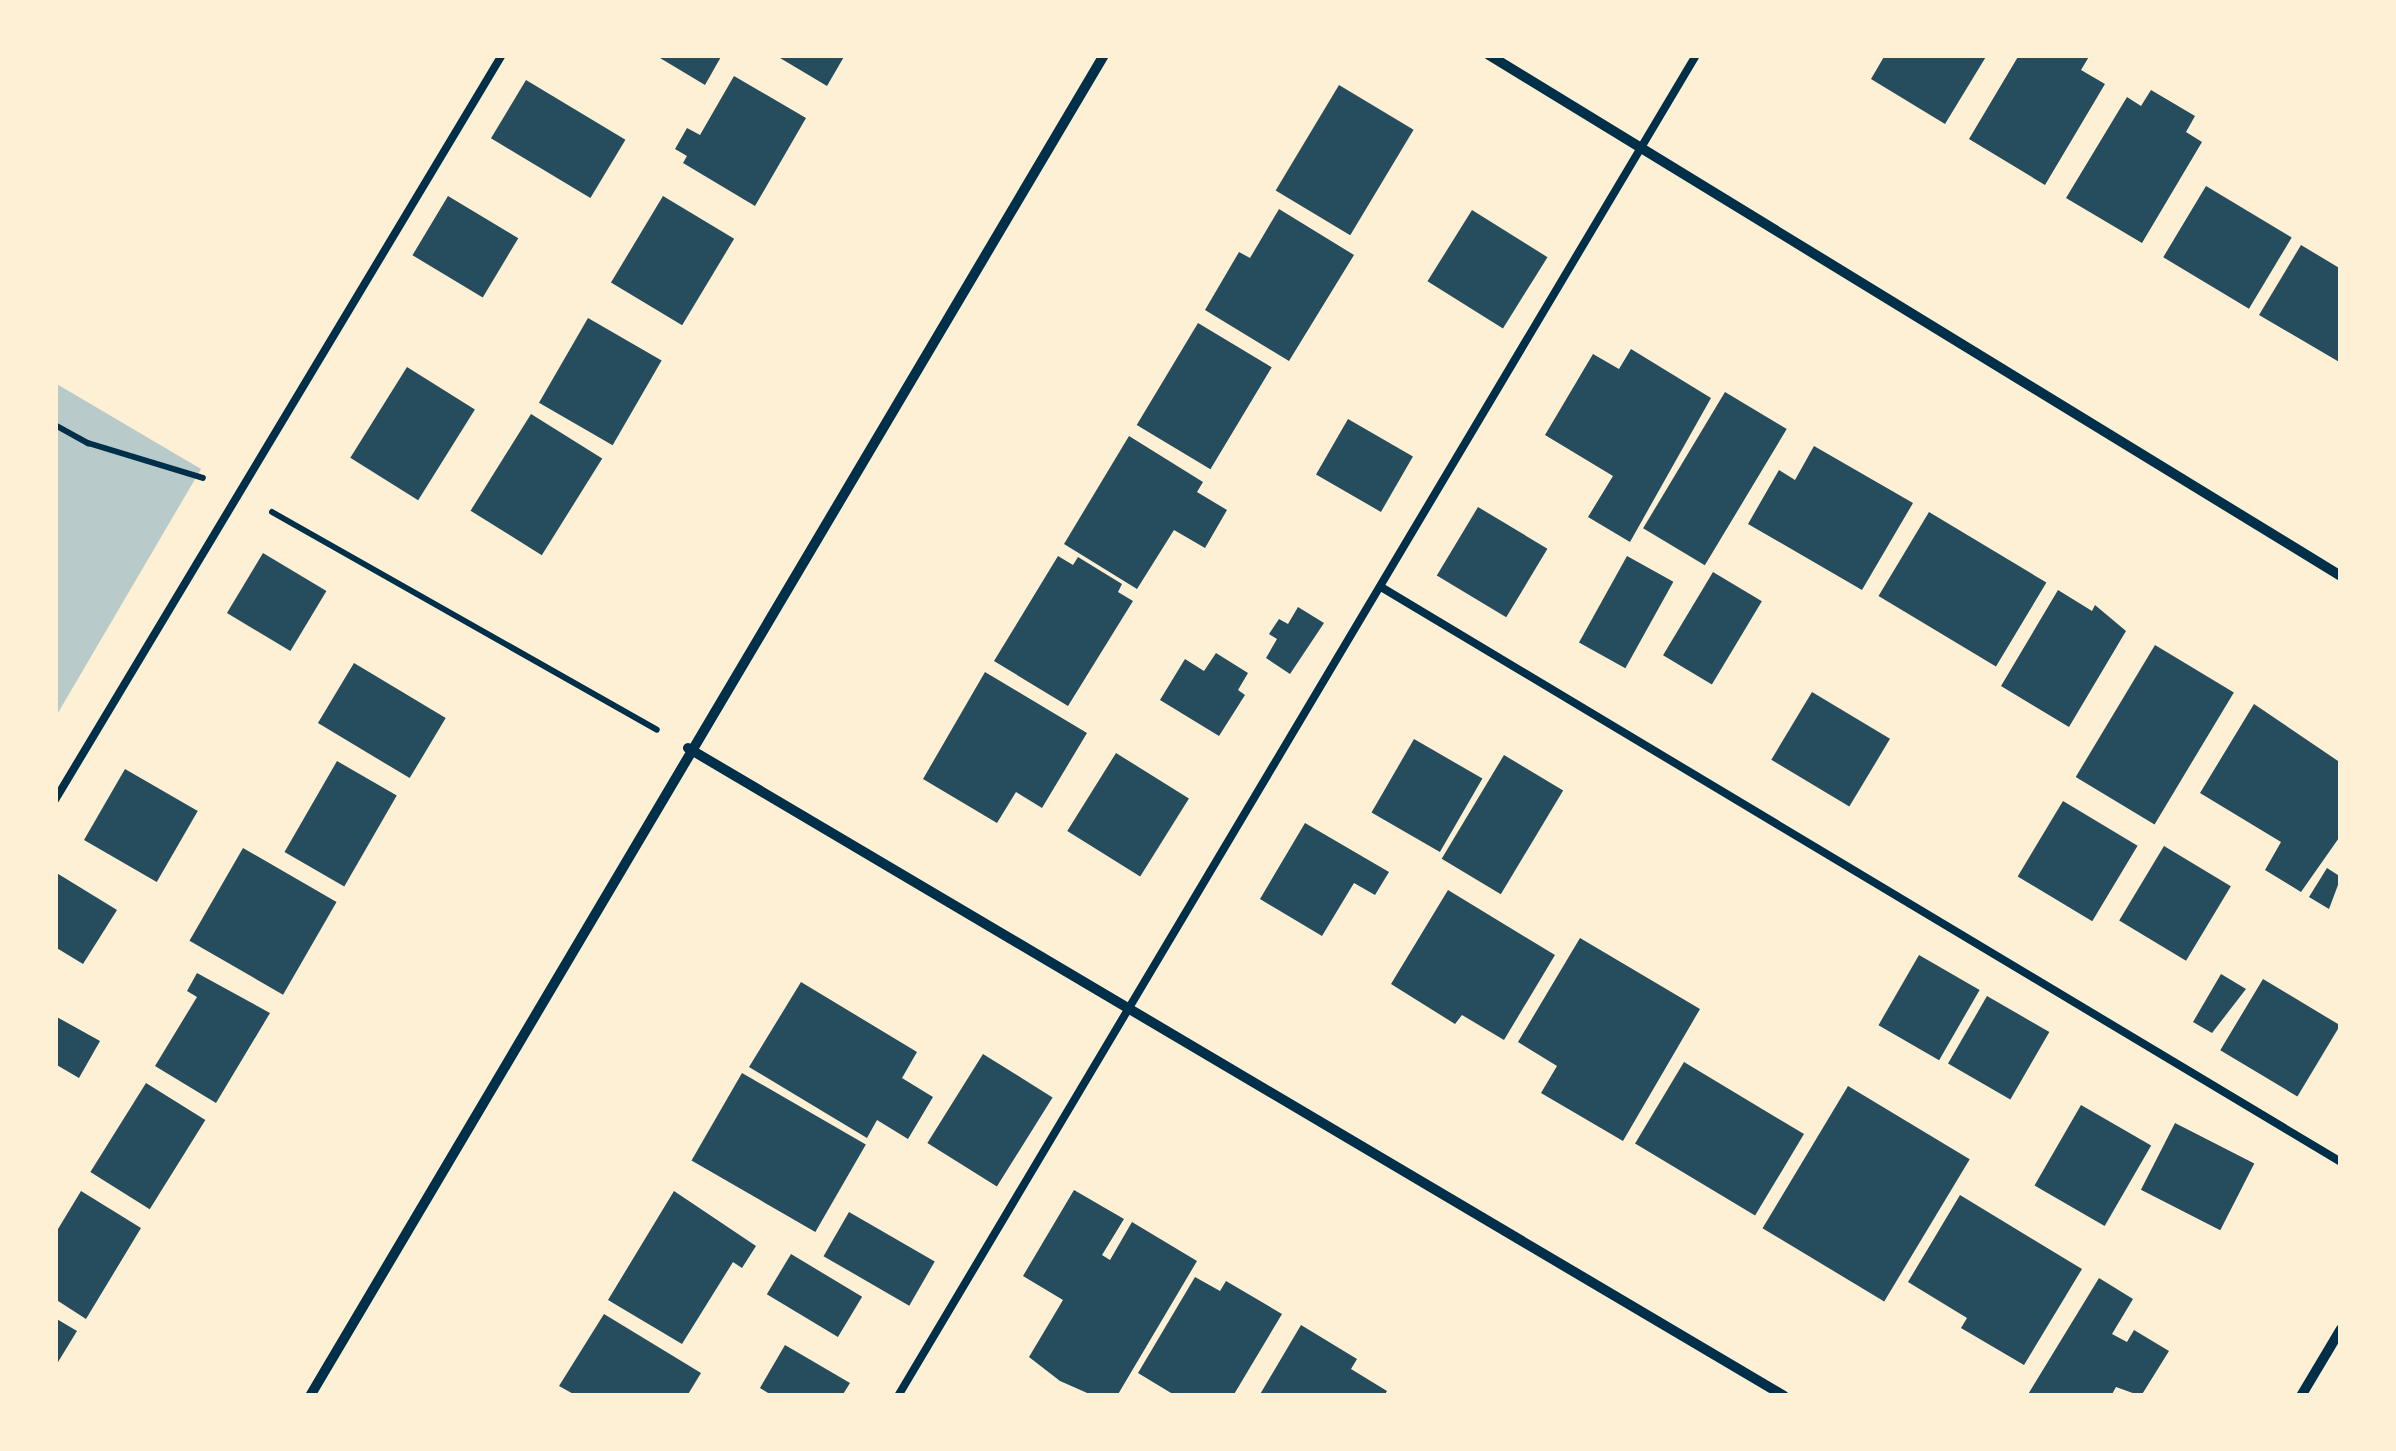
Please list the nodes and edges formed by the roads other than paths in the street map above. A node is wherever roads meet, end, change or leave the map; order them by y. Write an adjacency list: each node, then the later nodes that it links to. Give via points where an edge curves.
1 (502, 55): 9 (lane)
2 (1104, 55): 8 (street)
3 (1490, 55): 5 (street)
4 (1696, 55): 5 (lane)
5 (1639, 148): 6 (street); 7 (lane)
6 (2341, 576)
7 (1381, 587): 10 (lane); 11 (lane)
8 (688, 748): 10 (street); 13 (street)
9 (55, 800)
10 (1133, 1008): 14 (lane); 15 (street)
11 (2341, 1162)
12 (2341, 1329): 16 (street)
13 (310, 1396)
14 (898, 1396)
15 (1784, 1396)
16 (2301, 1396)

